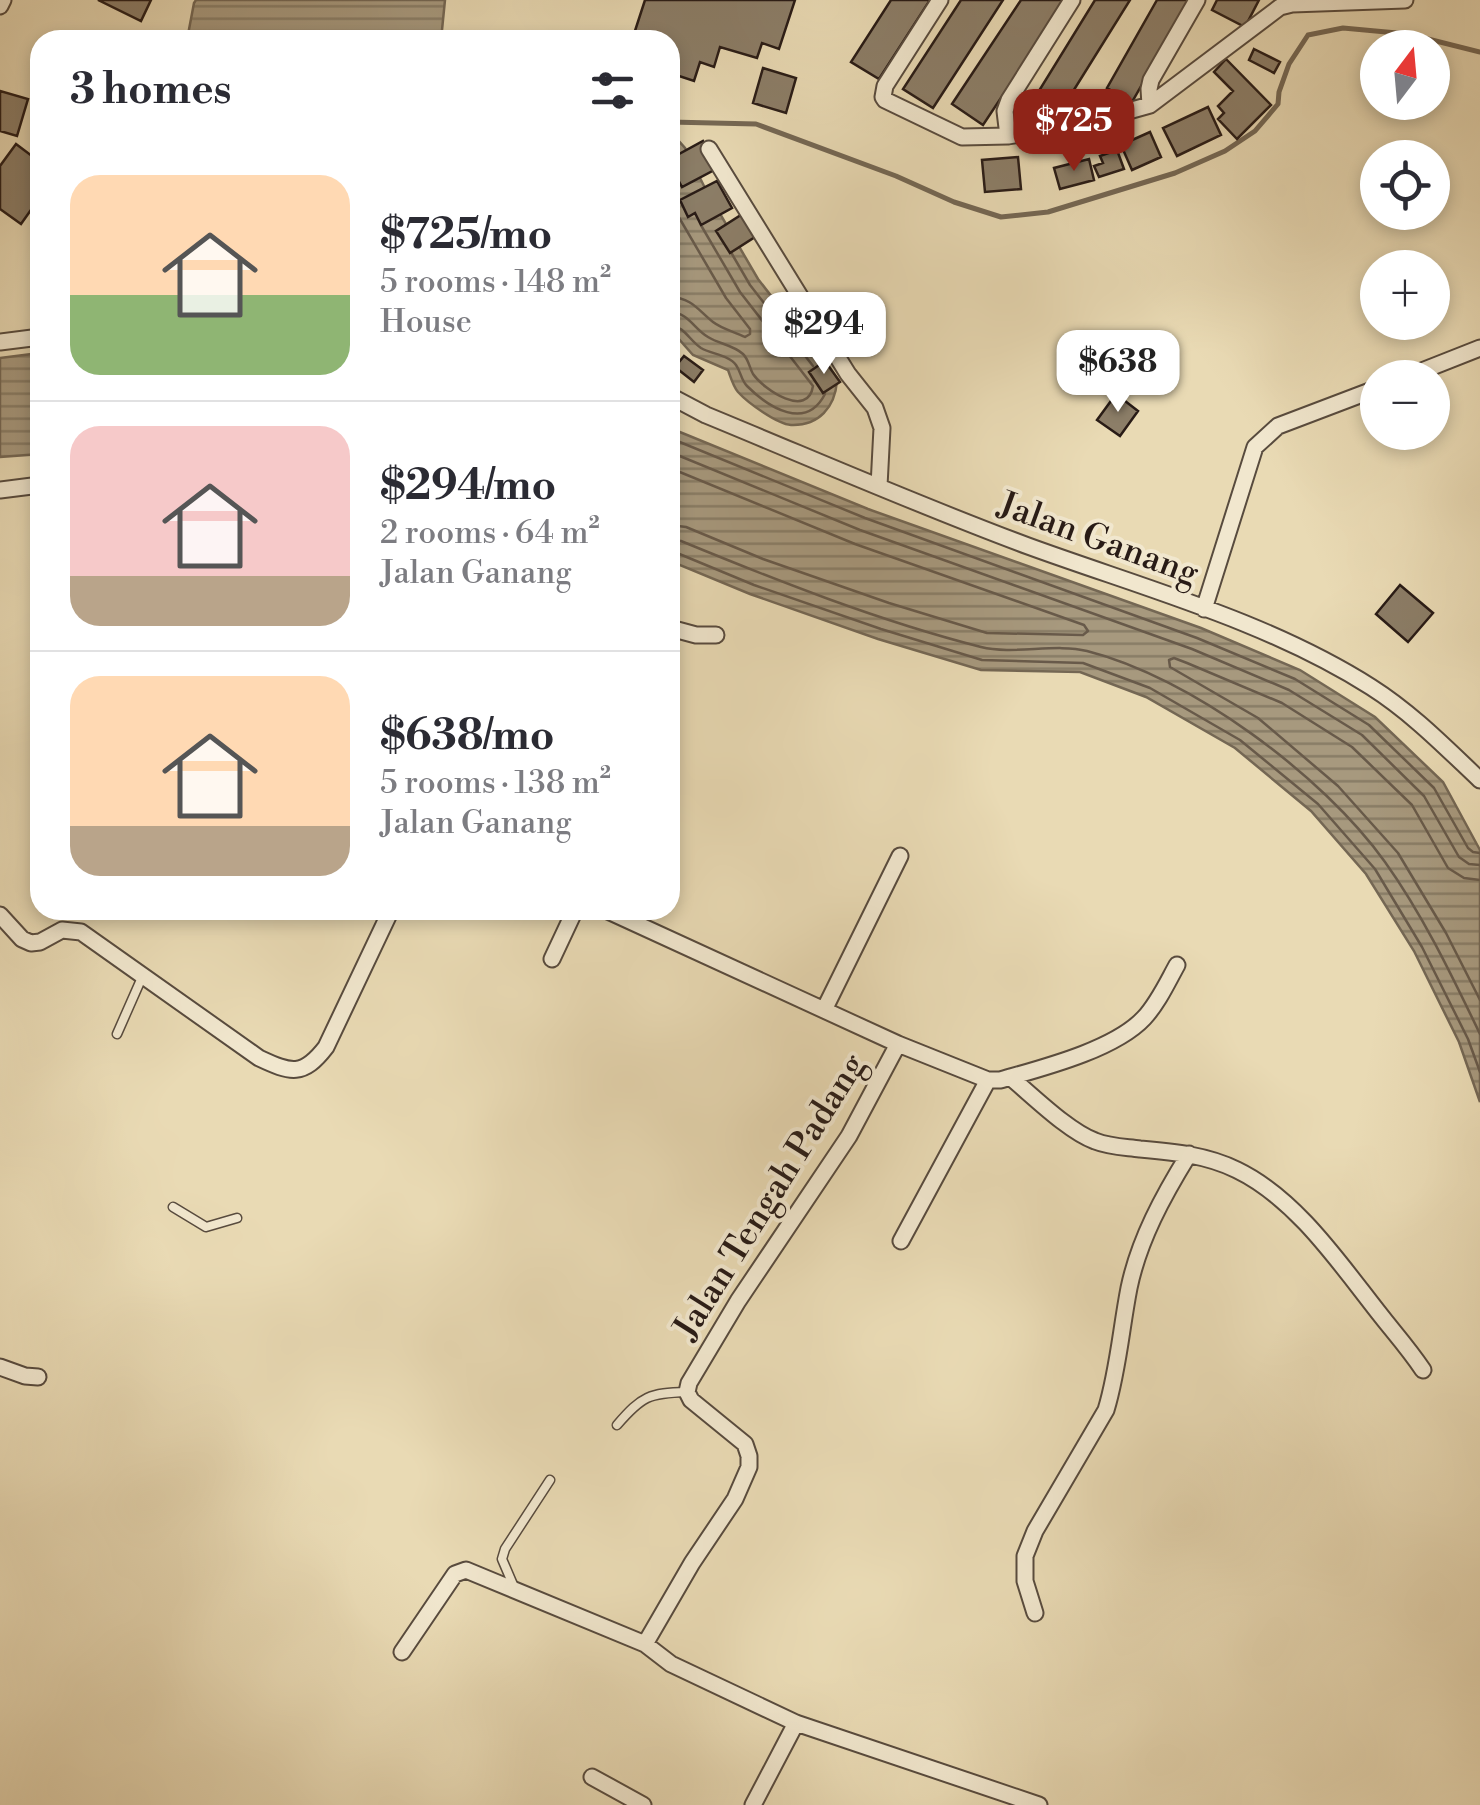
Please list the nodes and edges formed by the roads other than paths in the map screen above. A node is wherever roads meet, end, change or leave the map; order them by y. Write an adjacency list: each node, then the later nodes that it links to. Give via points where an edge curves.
1 (940, 0): 6 (street, via 884,86 885,100 962,137)
2 (1072, 0): 6 (street, via 1010,100)
3 (1198, 0): 5 (street, via 1151,80)
4 (1405, 0): 5 (street, via 1280,7)
5 (1150, 106): 6 (street)
6 (1008, 136)
7 (708, 148): 15 (street, via 875,408 882,428)
8 (30, 338): 9 (street)
9 (0, 342)
10 (1480, 348): 11 (street)
11 (1450, 360)
12 (1360, 395): 17 (street, via 1278,426 1254,447)
13 (680, 401): 15 (street, Jalan Ganang)
14 (30, 486): 16 (street)
15 (880, 486): 17 (street, Jalan Ganang)
16 (0, 490)
17 (1204, 609): 20 (street, Jalan Ganang, via 1372,688)
18 (680, 631): 19 (street)
19 (716, 635)
20 (1480, 780)
21 (900, 856): 29 (street)
22 (0, 916): 28 (street, via 30,943 62,930 81,932)
23 (386, 920): 28 (street, via 326,1047 296,1071 259,1058)
24 (570, 920): 26 (street)
25 (628, 920): 29 (street, Jalan Tengah Padang)
26 (552, 959)
27 (1177, 964): 32 (street, via 1156,1003 1127,1033)
28 (143, 975): 30 (lane)
29 (824, 1010): 31 (street, Jalan Tengah Padang)
30 (118, 1034)
31 (898, 1044): 33 (street); 41 (street, Jalan Tengah Padang, via 849,1136 738,1301)
32 (1010, 1077): 33 (street); 34 (street, via 1092,1140)
33 (988, 1080): 37 (street)
34 (1189, 1154): 39 (street, via 1266,1186 1354,1279); 45 (street, via 1138,1256 1106,1410 1025,1556)
35 (173, 1207): 36 (lane, via 206,1227)
36 (237, 1218)
37 (901, 1241)
38 (0, 1367): 40 (street)
39 (1423, 1370)
40 (38, 1376)
41 (687, 1392): 42 (lane, via 656,1392); 46 (street, Jalan Tengah Padang, via 745,1444 749,1467)
42 (617, 1425)
43 (550, 1480): 44 (lane, via 504,1549)
44 (516, 1590): 46 (street); 47 (street, via 458,1571)
45 (1035, 1614)
46 (645, 1644): 48 (street, via 671,1664)
47 (402, 1652)
48 (796, 1723): 51 (street); 52 (street)
49 (592, 1776): 50 (street)
50 (643, 1805)
51 (753, 1805)
52 (1039, 1805)

